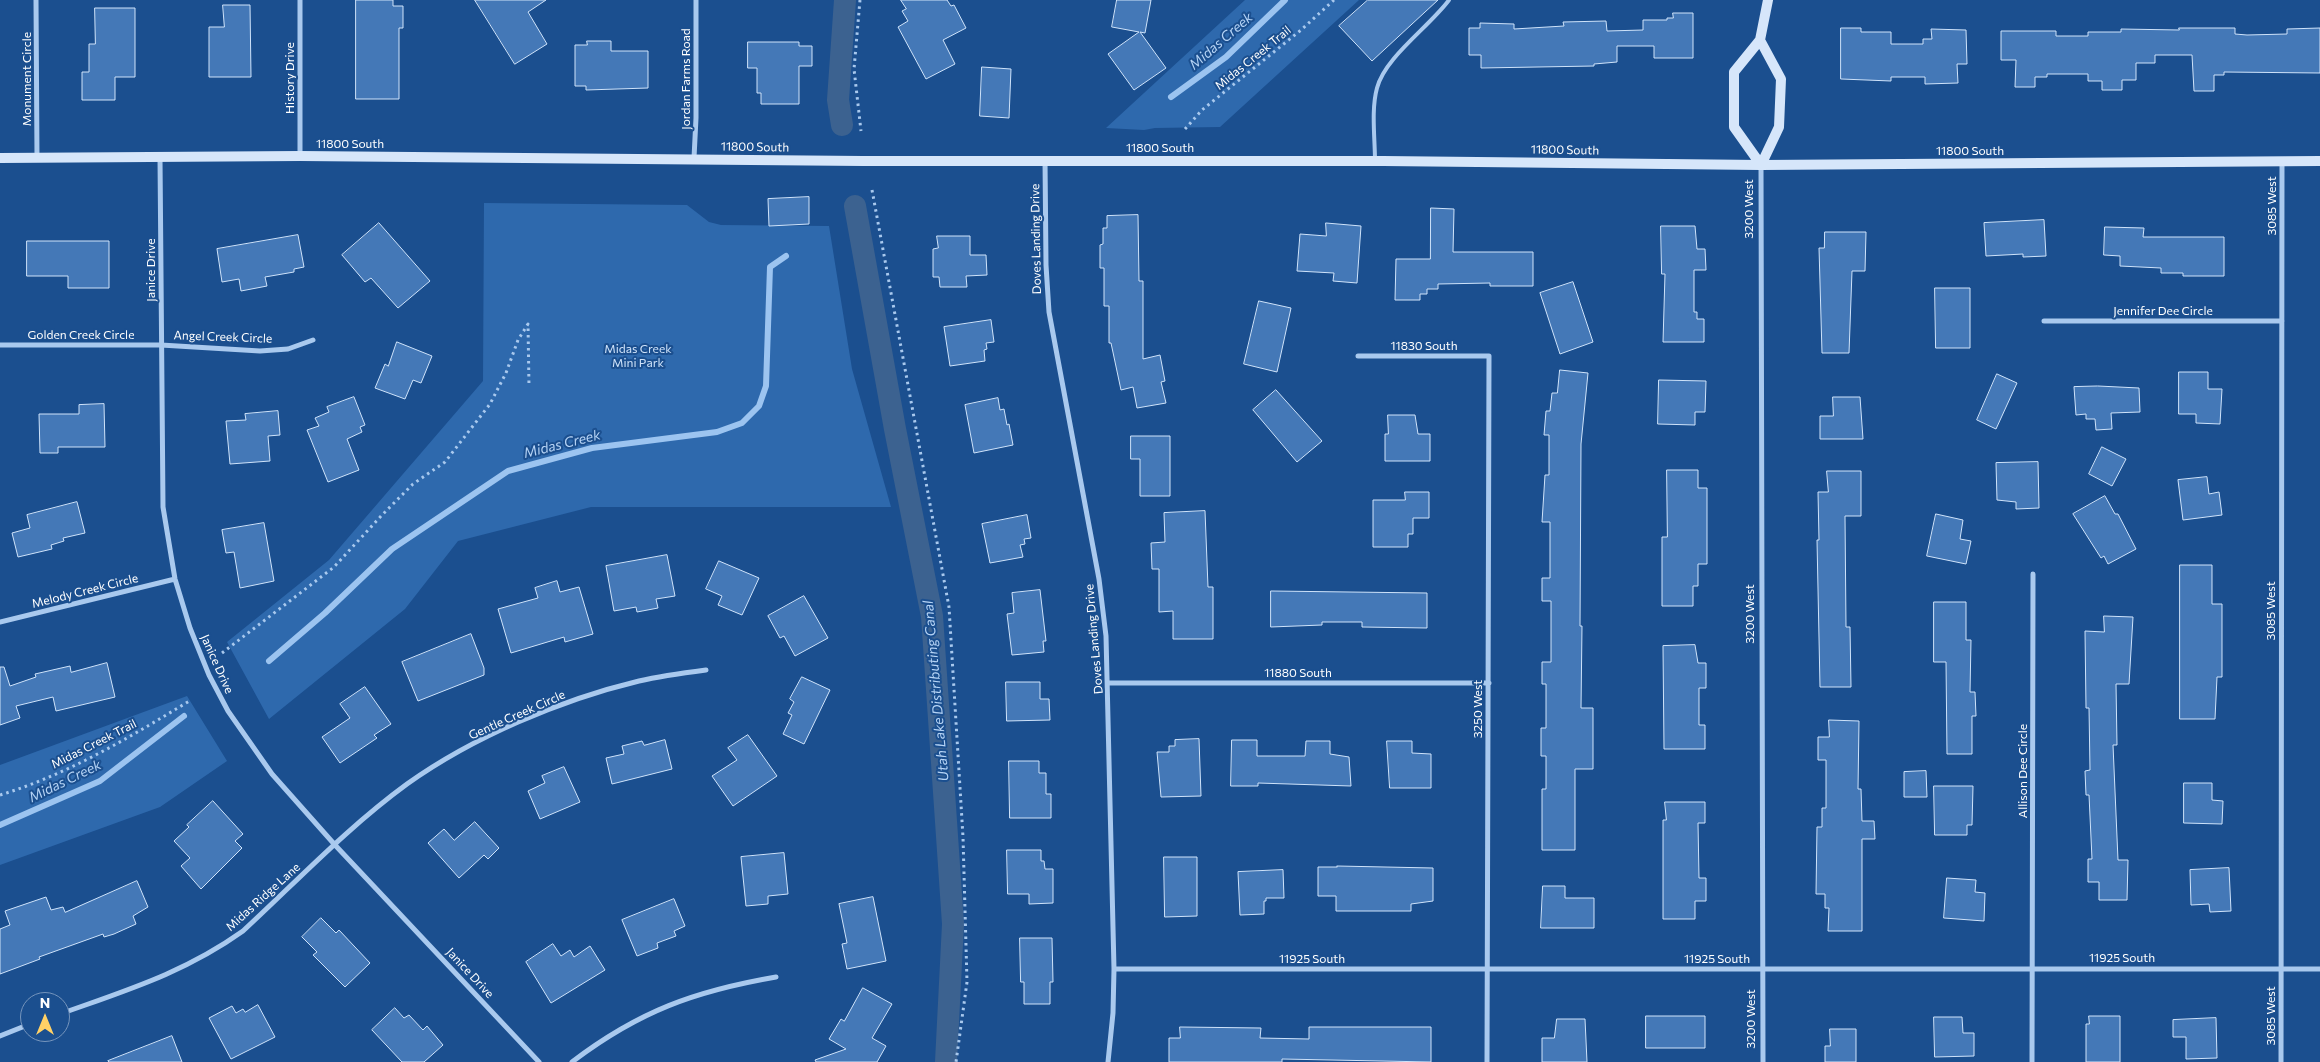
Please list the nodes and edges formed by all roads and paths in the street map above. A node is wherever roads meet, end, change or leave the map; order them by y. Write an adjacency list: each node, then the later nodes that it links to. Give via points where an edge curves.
1 (36, 0): 13 (street, Monument Circle)
2 (300, 0): 11 (street, History Drive)
3 (696, 0): 15 (street, Jordan Farms Road)
4 (860, 0): 10 (path, via 854,69)
5 (1334, 0): 9 (path, Midas Creek Trail, via 1202,110)
6 (1449, 0): 18 (lane, via 1392,61 1379,81 1375,95)
7 (1768, 0): 8 (main road, 3200 West)
8 (1760, 40): 20 (main road, 3200 West, via 1781,79 1779,127); 20 (main road, 3200 West, via 1734,72 1734,127)
9 (1185, 129)
10 (861, 131)
11 (300, 156): 14 (main road, 11800 South); 15 (main road, 11800 South)
12 (0, 158): 13 (main road, 11800 South)
13 (38, 158): 14 (main road, 11800 South)
14 (160, 158): 26 (street, Janice Drive)
15 (694, 158): 16 (main road, 11800 South)
16 (1045, 160): 18 (main road, 11800 South); 35 (street, Doves Landing Drive, via 1049,312 1100,588)
17 (2320, 160): 19 (main road, 11800 South)
18 (1375, 161): 20 (main road, 11800 South)
19 (2282, 161): 20 (main road, 11800 South); 23 (street, 3085 West)
20 (1761, 165): 40 (street, 3200 West)
21 (872, 190): 52 (path, via 950,607 963,837 967,982)
22 (2044, 321): 23 (street, Jennifer Dee Circle)
23 (2282, 321): 42 (street, 3085 West)
24 (314, 340): 26 (street, Angel Creek Circle, via 288,349 260,351)
25 (0, 345): 26 (street, Golden Creek Circle)
26 (161, 345): 31 (street, Janice Drive, via 163,507)
27 (1358, 356): 28 (street, 11830 South)
28 (1489, 356): 36 (street, 3250 West)
29 (529, 387): 33 (path, via 528,324 490,404 445,462 413,484 334,567)
30 (2033, 574): 41 (street, Allison Dee Circle)
31 (176, 579): 32 (street, Melody Creek Circle); 39 (street, Janice Drive, via 190,628 209,676 228,711 272,774)
32 (0, 622)
33 (222, 652)
34 (706, 670): 39 (street, Gentle Creek Circle, via 638,681 520,721 462,750 408,784)
35 (1108, 683): 36 (street, 11880 South); 44 (street, Doves Landing Drive)
36 (1488, 683): 45 (street, 3250 West)
37 (191, 700): 38 (path, Midas Creek Trail, via 78,765)
38 (0, 795)
39 (335, 844): 47 (street, Midas Ridge Lane, via 243,931 224,944 162,978); 50 (street, Janice Drive)
40 (1764, 968): 41 (street, 11925 South); 45 (street, 11925 South); 55 (street, 3200 West)
41 (2033, 968): 42 (street, 11925 South); 56 (street, Allison Dee Circle)
42 (2281, 968): 43 (street, 11925 South); 57 (street, 3085 West)
43 (2320, 968)
44 (1114, 969): 45 (street, 11925 South); 53 (street, Doves Landing Drive, via 1114,1013)
45 (1488, 969): 54 (street, 3250 West)
46 (776, 977): 51 (street, via 729,986 665,1006 606,1037)
47 (70, 1010)
48 (20, 1028): 49 (street)
49 (0, 1036)
50 (539, 1062)
51 (572, 1062)
52 (956, 1062)
53 (1108, 1062)
54 (1487, 1062)
55 (1763, 1062)
56 (2032, 1062)
57 (2281, 1062)

